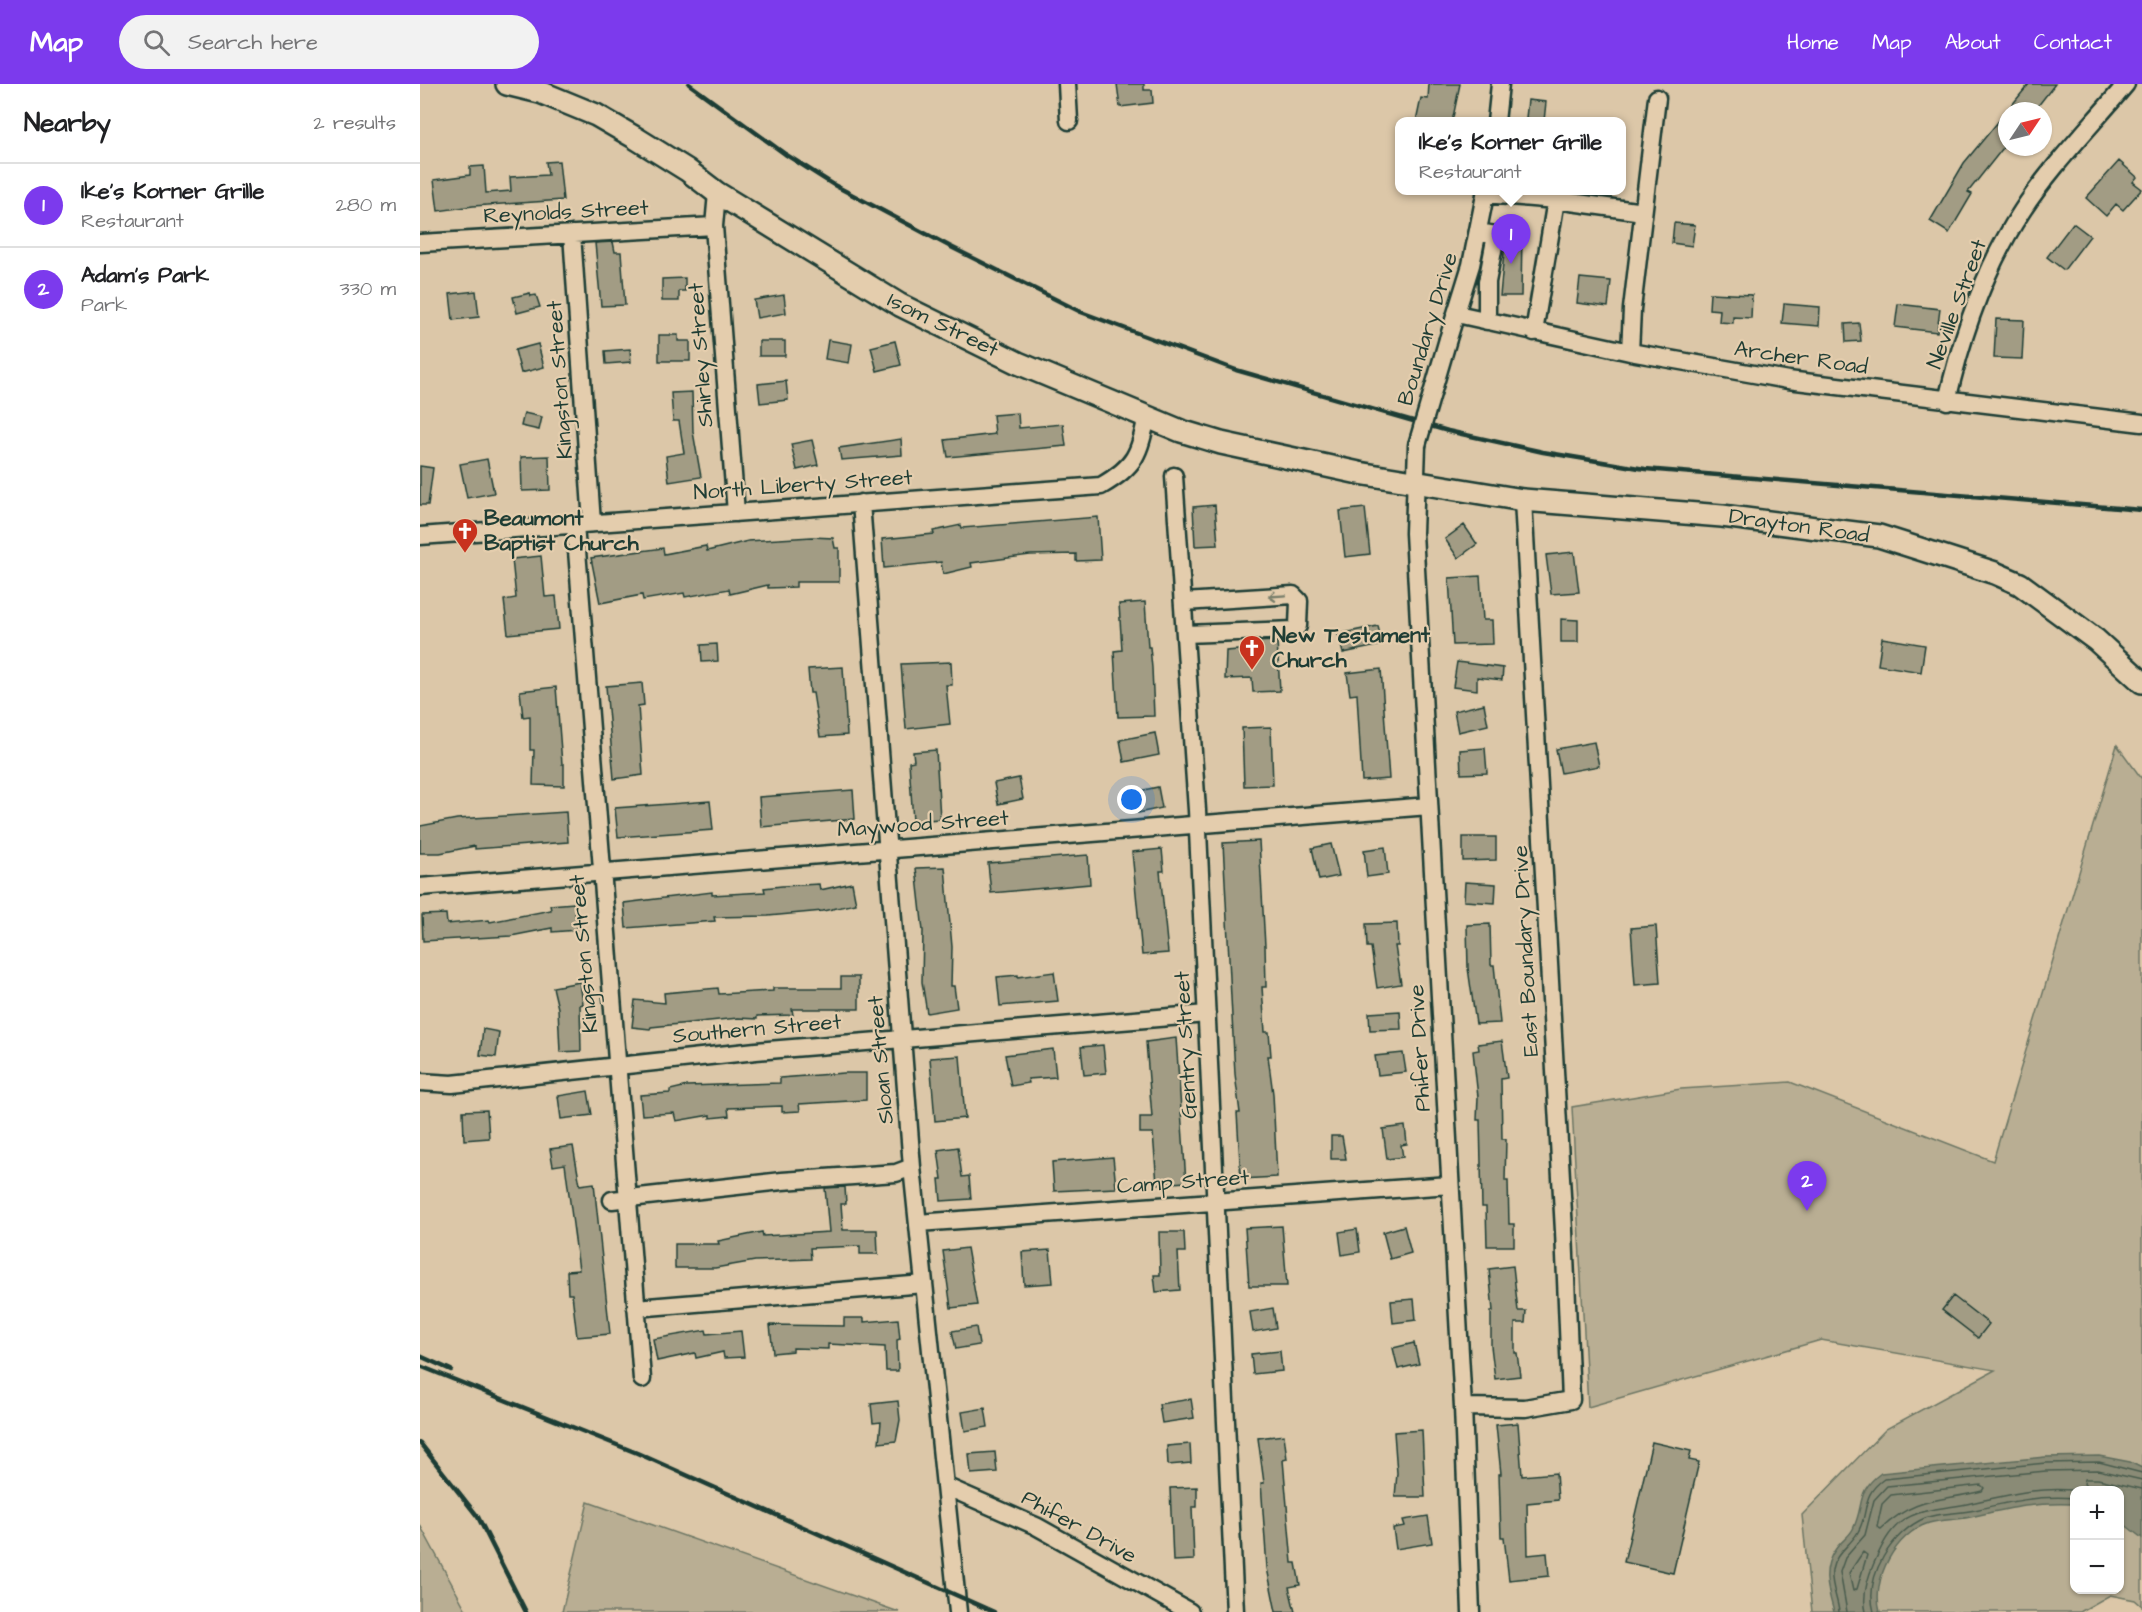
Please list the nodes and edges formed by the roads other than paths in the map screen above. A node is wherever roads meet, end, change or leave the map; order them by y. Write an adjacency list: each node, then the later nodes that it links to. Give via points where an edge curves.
1 (507, 84): 8 (main road, Isom Street, via 540,92 596,115 687,170)
2 (1067, 84): 7 (street)
3 (1500, 84): 6 (street)
4 (2126, 84): 21 (street, Neville Street, via 2043,183 2006,236 1974,310)
5 (1657, 98): 12 (street)
6 (1497, 117)
7 (1069, 121)
8 (717, 193): 13 (street, Shirley Street); 22 (main road, Isom Street, via 900,305 1018,363)
9 (1484, 195): 14 (street, Boundary Drive)
10 (1512, 195): 11 (street)
11 (1556, 200): 12 (street); 19 (street)
12 (1644, 212): 20 (street)
13 (714, 226): 15 (street, Reynolds Street); 28 (street, Shirley Street)
14 (1478, 232): 17 (street, Boundary Drive); 18 (street, via 1496,235 1487,282)
15 (572, 234): 16 (street, Reynolds Street); 29 (street, Kingston Street)
16 (420, 243)
17 (1457, 314): 18 (street, Archer Road); 25 (street, Boundary Drive, bridge, via 1417,445)
18 (1487, 321): 19 (street, Archer Road)
19 (1534, 332): 20 (street, Archer Road)
20 (1630, 352): 21 (street, Archer Road, via 1788,380)
21 (1947, 401): 23 (street, Archer Road)
22 (1147, 416): 25 (main road, Isom Street, via 1221,443); 27 (street, North Liberty Street, via 1140,452 1124,473 1101,486)
23 (2142, 423)
24 (1174, 476): 32 (street, Gentry Street)
25 (1414, 481): 26 (main road, Drayton Road); 35 (street, Phifer Drive)
26 (1523, 500): 34 (main road, Drayton Road, via 1722,516 1879,536 1995,573 2044,599); 52 (street, East Boundary Drive, via 1571,1400 1524,1408)
27 (861, 503): 28 (street, North Liberty Street); 37 (street, Sloan Street)
28 (736, 513): 29 (street, North Liberty Street)
29 (592, 523): 30 (street, North Liberty Street)
30 (575, 525): 31 (street, North Liberty Street); 38 (street, Kingston Street)
31 (420, 536)
32 (1184, 602): 33 (street, Gentry Street); 33 (street, one-way to 32, via 1294,630 1298,626 1299,601 1293,595)
33 (1185, 634): 36 (street, Gentry Street)
34 (2142, 682)
35 (1429, 806): 36 (street, Maywood Street); 45 (street, Phifer Drive)
36 (1198, 826): 37 (street, Maywood Street); 40 (street, Gentry Street)
37 (888, 850): 38 (street, Maywood Street); 41 (street, Sloan Street)
38 (600, 872): 39 (street, Maywood Street); 42 (street, Kingston Street)
39 (420, 887)
40 (1207, 1014): 41 (street, Southern Street); 47 (street, Gentry Street)
41 (902, 1038): 42 (street, Southern Street); 44 (street, Sloan Street)
42 (616, 1066): 43 (street, Southern Street, via 452,1084); 46 (street, Kingston Street)
43 (420, 1082)
44 (912, 1167): 46 (street, via 896,1173); 48 (street, Sloan Street)
45 (1450, 1185): 47 (street, Camp Street); 52 (street, Phifer Drive)
46 (619, 1199): 50 (street, Kingston Street)
47 (1217, 1202): 48 (street, Camp Street); 56 (street, Gentry Street)
48 (918, 1223): 49 (street, Sloan Street)
49 (924, 1284): 50 (street); 53 (street, Sloan Street)
50 (636, 1308): 51 (street, Kingston Street)
51 (642, 1379)
52 (1463, 1407): 57 (street, Phifer Drive)
53 (945, 1486): 54 (street, Sloan Street); 55 (street, Phifer Drive, via 1036,1526)
54 (958, 1612)
55 (1190, 1612)
56 (1235, 1612)
57 (1472, 1612)

